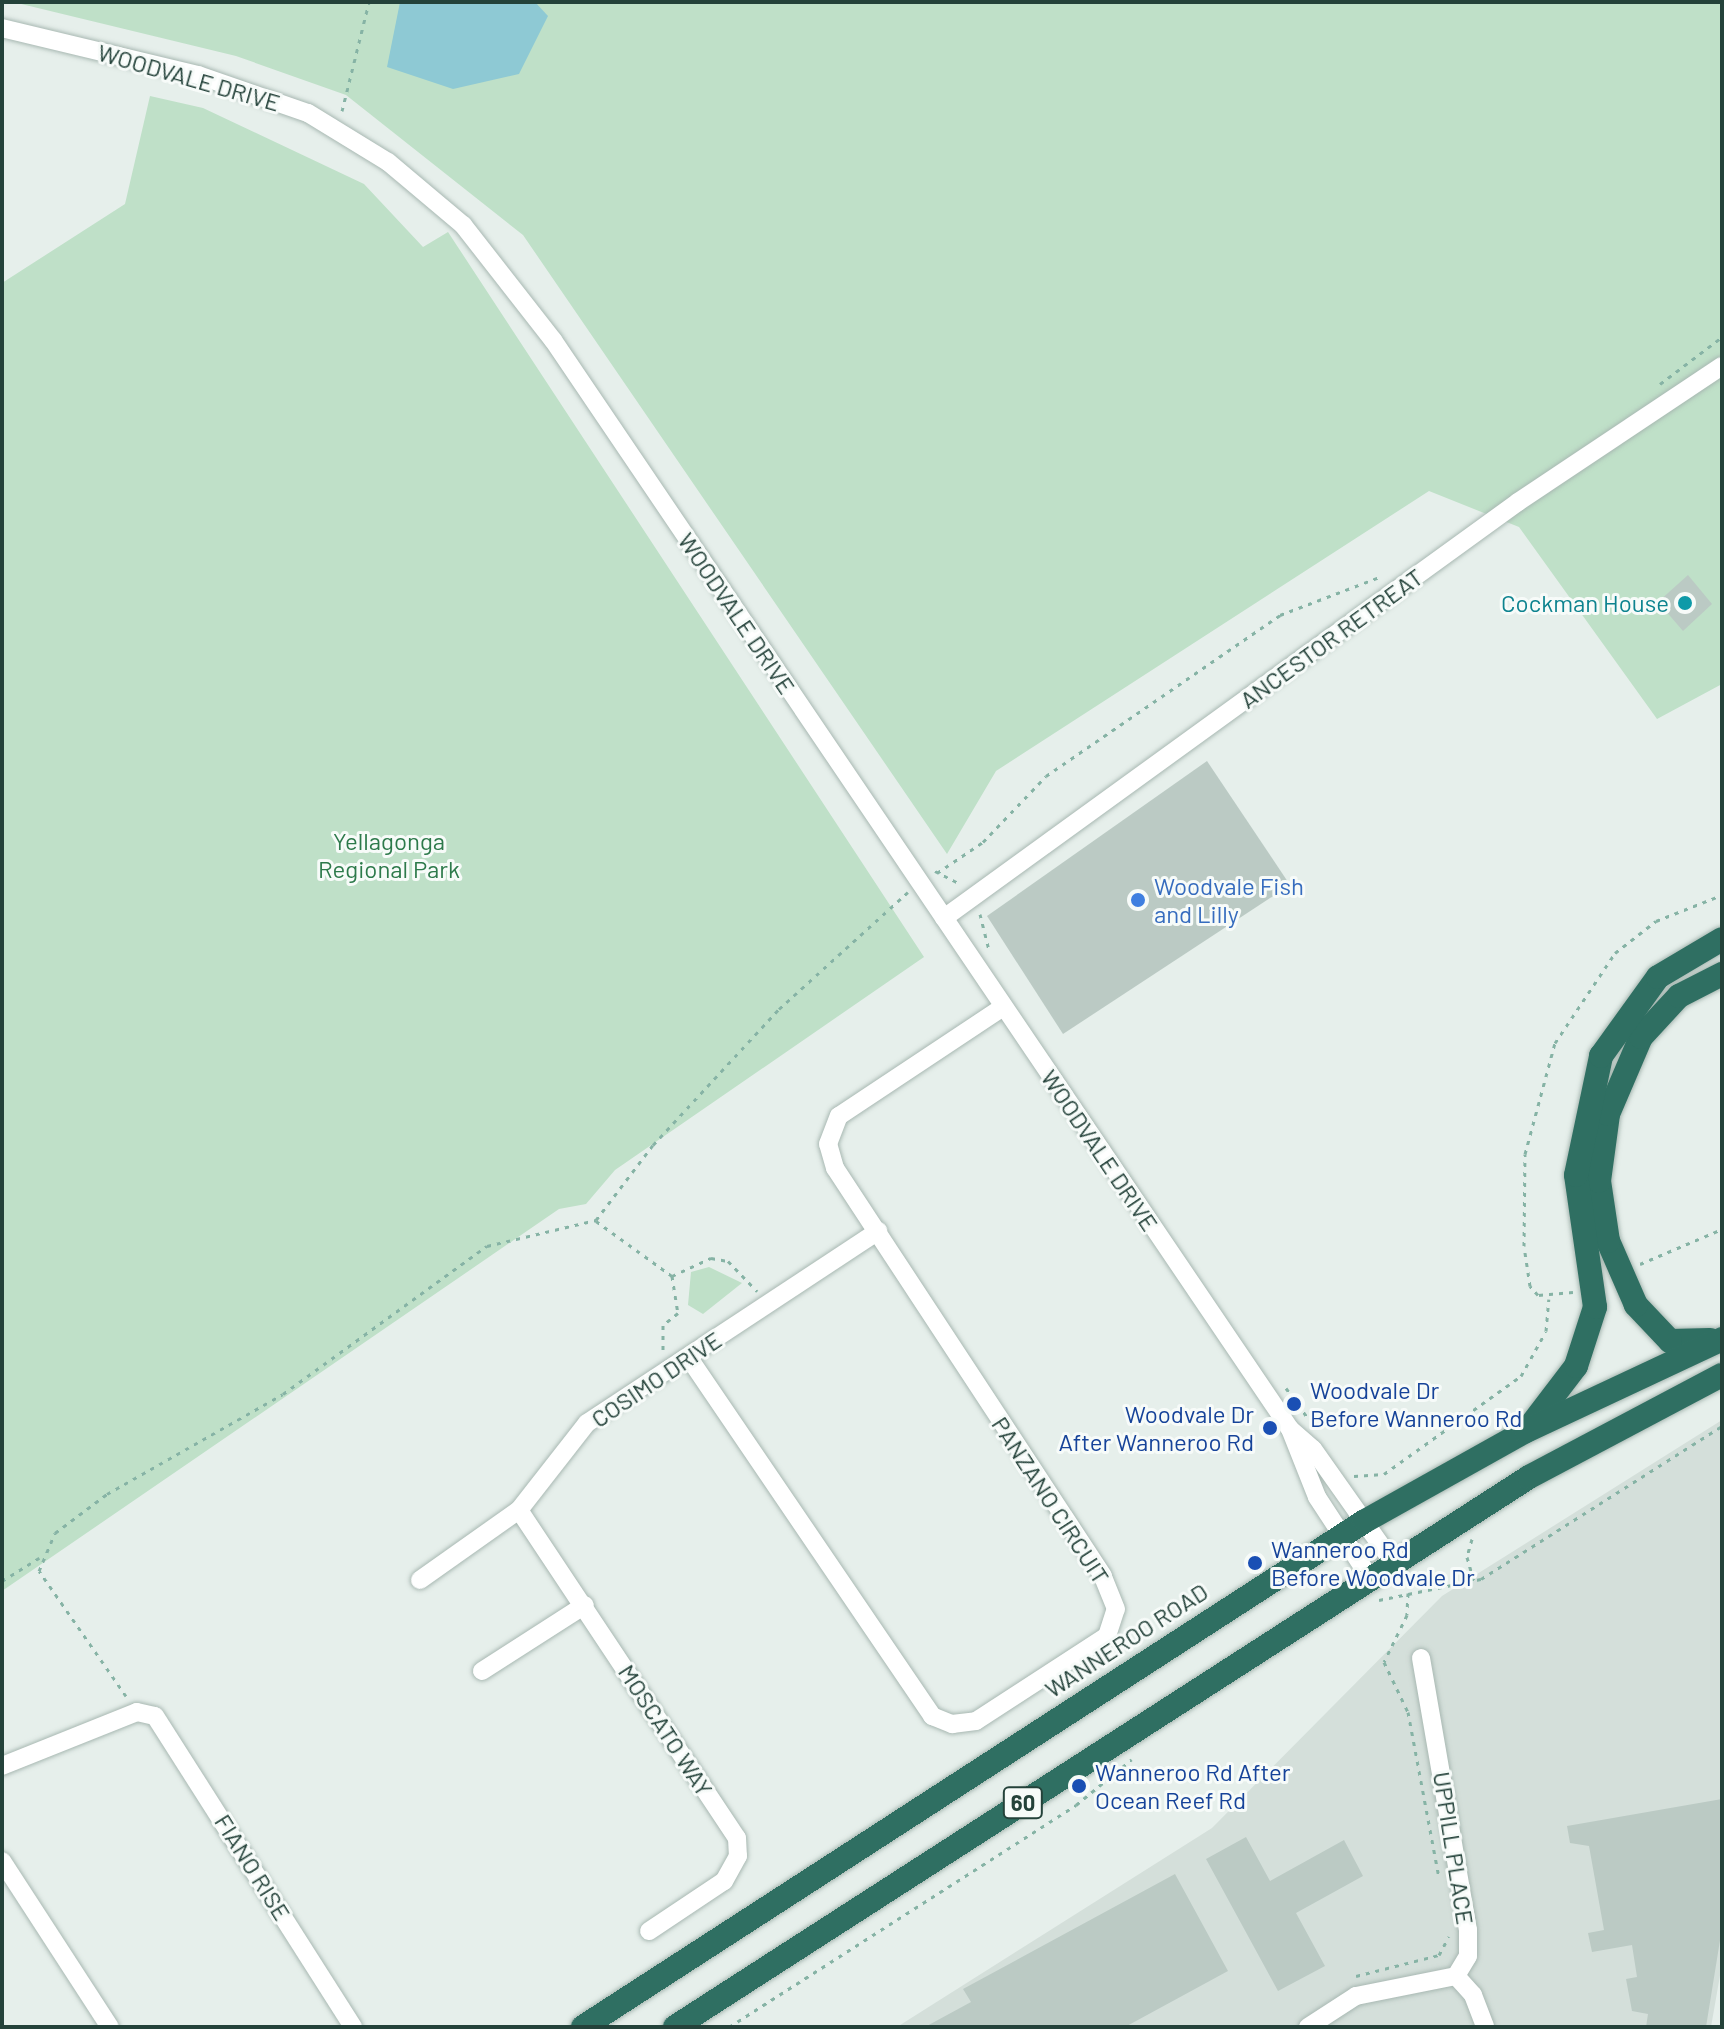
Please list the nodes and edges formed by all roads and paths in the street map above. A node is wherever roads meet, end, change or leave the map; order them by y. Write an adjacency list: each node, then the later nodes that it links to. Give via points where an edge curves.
1 (369, 2): 3 (path, via 341,115)
2 (2, 28): 10 (street, WOODVALE DRIVE, via 198,75 308,113 388,162 463,225 513,284)
3 (351, 120)
4 (1722, 337): 6 (path)
5 (1722, 366): 11 (street, ANCESTOR RETREAT, via 1518,502)
6 (1656, 387)
7 (1391, 574): 9 (path, via 1280,615 1046,776 983,842)
8 (928, 861): 9 (path)
9 (937, 873): 10 (path); 11 (path, via 959,884)
10 (921, 884): 12 (street, WOODVALE DRIVE); 17 (path, via 877,913 779,1009 653,1145)
11 (970, 900): 12 (street, ANCESTOR RETREAT); 14 (path)
12 (944, 918): 16 (street, WOODVALE DRIVE)
13 (1722, 939): 31 (highway, via 1658,977 1601,1056 1576,1175 1595,1307 1576,1366)
14 (990, 955)
15 (1722, 974): 24 (highway, via 1679,996 1641,1037 1608,1114 1599,1181 1615,1265 1648,1322 1670,1341)
16 (1003, 1007): 19 (street, PANZANO CIRCUIT, via 852,1106 831,1129 835,1168); 29 (street, WOODVALE DRIVE)
17 (596, 1220): 21 (path); 36 (path, via 508,1239 449,1270 219,1436 107,1494 55,1533)
18 (1722, 1229): 20 (path)
19 (878, 1231): 25 (street, COSIMO DRIVE); 25 (street, PANZANO CIRCUIT, via 1103,1576 1116,1609 1107,1636 976,1721 941,1722)
20 (1633, 1267)
21 (672, 1276): 23 (path, via 711,1258 728,1261 758,1294); 25 (path, via 678,1313 659,1336 661,1352)
22 (1575, 1291): 32 (path, via 1549,1299 1546,1331 1521,1376 1384,1474 1360,1477)
23 (746, 1302)
24 (1721, 1339): 31 (highway, WANNEROO ROAD / 60)
25 (681, 1355): 33 (street, COSIMO DRIVE, via 587,1423)
26 (1722, 1375): 37 (highway, 60, via 1572,1450)
27 (1281, 1381): 30 (path)
28 (1722, 1426): 41 (path, via 1481,1579)
29 (1290, 1429): 34 (street, WOODVALE DRIVE); 35 (street, WOODVALE DRIVE, via 1298,1460)
30 (1317, 1431)
31 (1526, 1431): 34 (highway, WANNEROO ROAD / 60)
32 (1344, 1469)
33 (519, 1510): 39 (street, COSIMO DRIVE); 42 (street, MOSCATO WAY)
34 (1365, 1521): 35 (highway, WANNEROO ROAD / 60); 37 (street, WOODVALE DRIVE)
35 (1340, 1536): 38 (street, WOODVALE DRIVE); 57 (highway, WANNEROO ROAD / 60)
36 (39, 1558): 40 (path); 46 (path, via 39,1571)
37 (1394, 1564): 38 (highway, 60)
38 (1370, 1578): 58 (highway, 60)
39 (420, 1580)
40 (2, 1581)
41 (1408, 1593): 43 (path); 50 (path, via 1407,1615 1384,1662 1408,1712)
42 (585, 1605): 45 (street); 52 (street, MOSCATO WAY, via 738,1846 724,1881)
43 (1362, 1605)
44 (1421, 1658): 53 (street, UPPILL PLACE, via 1468,1930 1468,1956)
45 (482, 1671)
46 (142, 1712): 48 (street); 56 (street, FIANO RISE, via 162,1724)
47 (1142, 1749): 59 (path, via 1076,1805)
48 (2, 1766)
49 (2, 1861): 55 (street)
50 (1441, 1889)
51 (1447, 1920): 54 (path, via 1450,1935 1439,1955 1363,1971 1342,1987)
52 (649, 1931)
53 (1456, 1976): 54 (street); 61 (street)
54 (1350, 2000): 60 (street)
55 (110, 2027)
56 (353, 2027)
57 (583, 2027)
58 (675, 2027)
59 (729, 2027)
60 (1308, 2027)
61 (1485, 2027)

